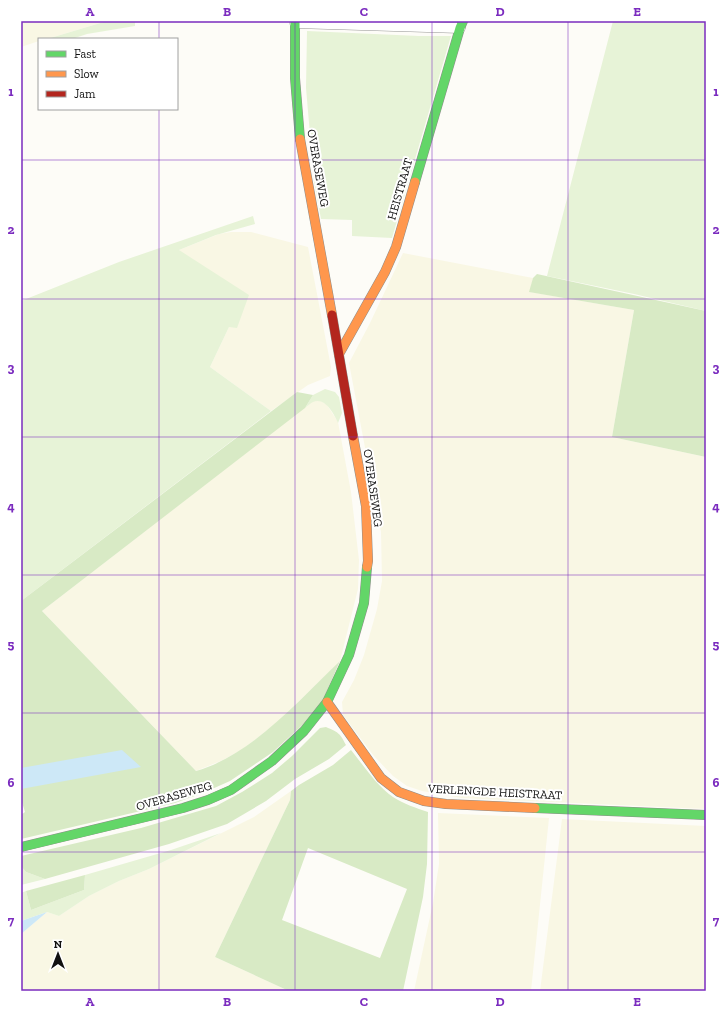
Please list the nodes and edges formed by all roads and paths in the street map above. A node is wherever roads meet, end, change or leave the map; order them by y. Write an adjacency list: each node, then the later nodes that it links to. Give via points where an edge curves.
1 (295, 22): 2 (street); 3 (street, OVERASEWEG, via 299,133)
2 (461, 25): 3 (street, HEISTRAAT, via 396,247 385,272)
3 (339, 354): 4 (street, OVERASEWEG, via 366,506 368,561 364,603 350,655)
4 (327, 702): 5 (street, VERLENGDE HEISTRAAT, via 381,778 399,792 424,801); 6 (street, OVERASEWEG, via 304,731 272,761 232,790 183,808)
5 (706, 815)
6 (21, 847)

